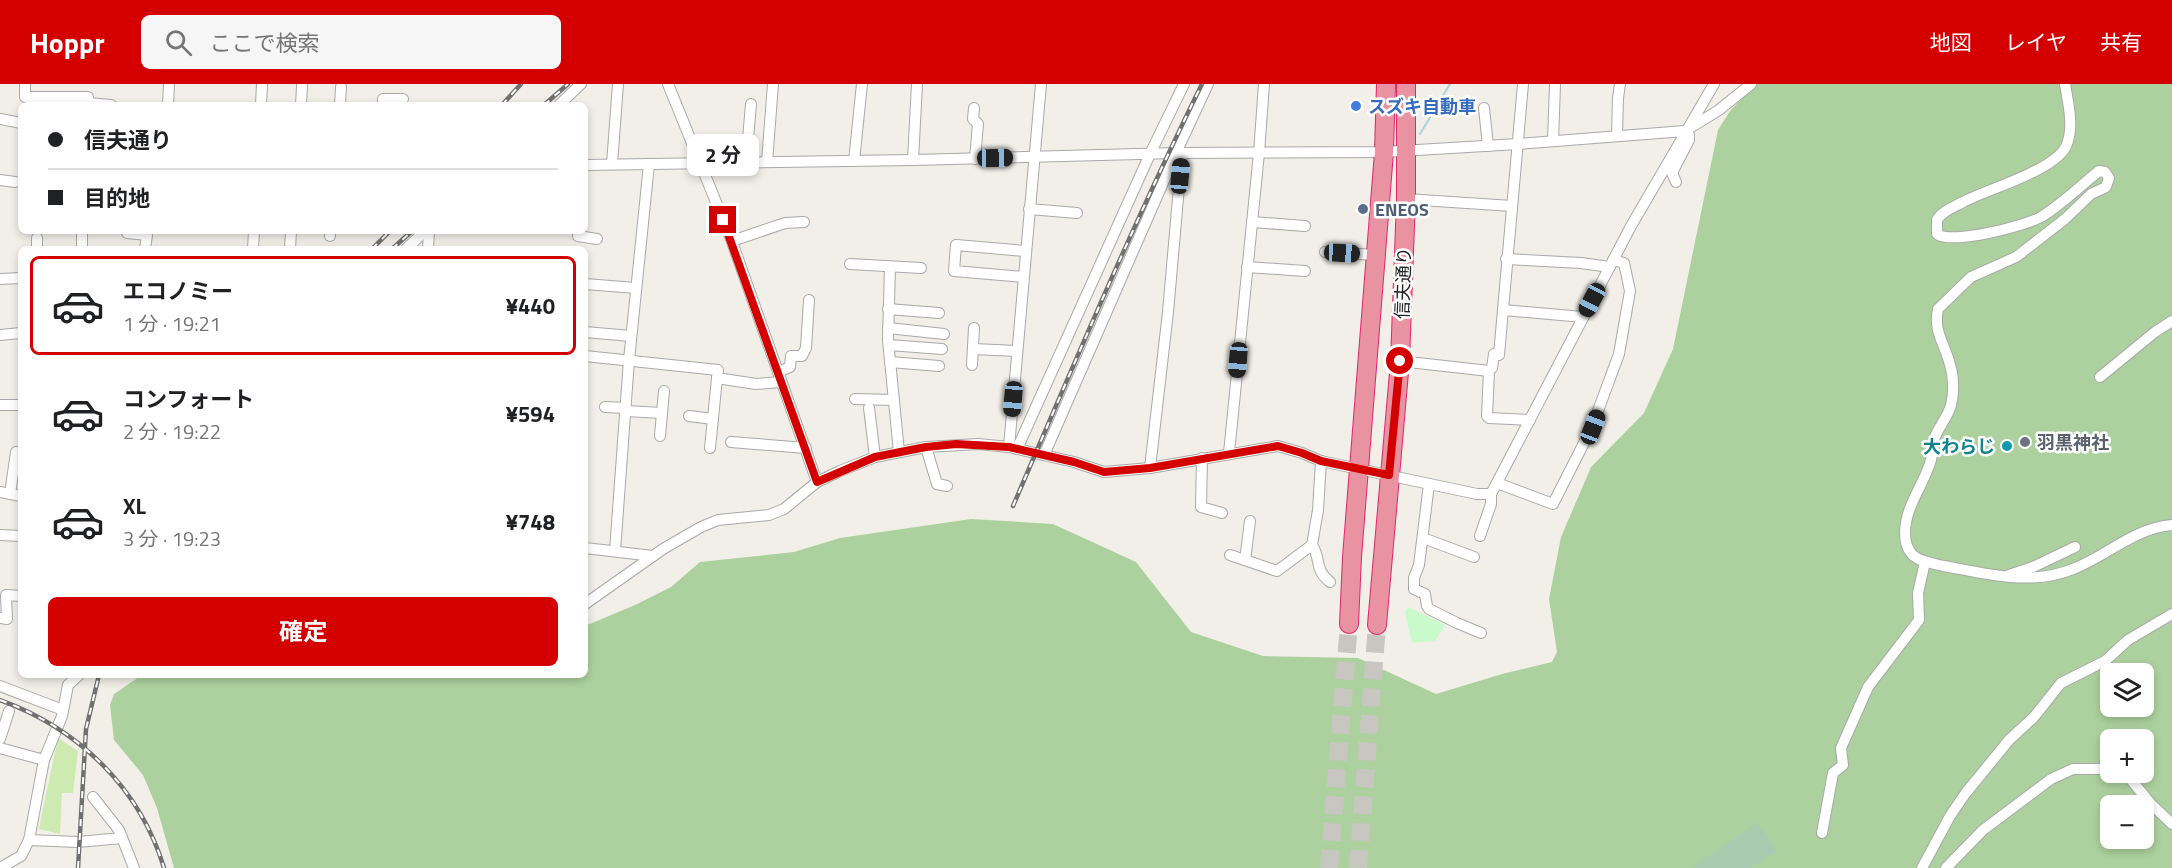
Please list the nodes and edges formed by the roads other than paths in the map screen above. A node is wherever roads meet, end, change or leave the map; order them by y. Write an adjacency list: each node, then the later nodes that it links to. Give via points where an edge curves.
1 (25, 84): 26 (street, via 25,97)
2 (89, 84): 26 (street)
3 (169, 84): 27 (street)
4 (262, 84): 28 (street)
5 (582, 84): 32 (street)
6 (618, 84): 57 (street)
7 (668, 84): 55 (street)
8 (773, 84): 52 (street)
9 (861, 84): 51 (street)
10 (917, 84): 50 (street)
11 (1041, 84): 48 (street)
12 (1184, 84): 47 (street)
13 (1208, 84): 45 (street)
14 (1263, 84): 46 (street)
15 (1386, 84): 44 (highway, 信夫通り)
16 (1406, 84): 43 (highway, 信夫通り)
17 (1523, 84): 41 (street)
18 (1555, 84): 40 (street)
19 (1620, 84): 39 (street)
20 (1714, 84): 38 (street)
21 (1751, 84): 38 (street)
22 (2065, 84): 166 (street, via 2070,113 2064,151 2003,186 1968,199 1937,220 1937,234 1944,237 2025,224 2044,215 2099,171 2109,178 2106,187 2091,194 2052,230 2016,257 1971,277 1938,309 1937,327 1950,363 1953,398 1910,506 1905,533 1911,554)
23 (302, 86): 29 (street)
24 (341, 87): 30 (street)
25 (403, 99): 31 (street)
26 (88, 102)
27 (168, 102)
28 (261, 102)
29 (301, 102)
30 (340, 102)
31 (383, 102)
32 (562, 102)
33 (751, 104): 53 (street)
34 (974, 108): 49 (street, via 973,119 978,124)
35 (1484, 108): 42 (street)
36 (0, 119): 37 (street)
37 (18, 122)
38 (1685, 131): 39 (street); 60 (street, via 1689,140 1672,173); 79 (street)
39 (1617, 136): 40 (street)
40 (1553, 141): 41 (street)
41 (1518, 144): 42 (street); 62 (street)
42 (1488, 146): 43 (street)
43 (1406, 149): 44 (street); 61 (highway, 信夫通り)
44 (1384, 152): 46 (street); 77 (highway, 信夫通り)
45 (1179, 153): 46 (street); 47 (street); 138 (street); 142 (street, via 1168,312)
46 (1259, 153): 66 (street)
47 (1150, 154): 48 (street); 134 (street)
48 (1034, 157): 49 (street); 63 (street)
49 (975, 159): 50 (street)
50 (913, 160): 51 (street)
51 (854, 161): 52 (street)
52 (767, 162): 53 (street)
53 (746, 163): 55 (street)
54 (649, 164): 55 (street); 57 (street); 89 (street)
55 (701, 164): 72 (street)
56 (588, 165): 57 (street)
57 (612, 165)
58 (0, 180): 59 (street)
59 (15, 182)
60 (1676, 182)
61 (1406, 199): 62 (street); 109 (highway, 信夫通り)
62 (1512, 206): 78 (street)
63 (1029, 209): 64 (street); 75 (street)
64 (1077, 213)
65 (804, 222): 72 (street)
66 (1252, 222): 67 (street); 82 (street)
67 (1305, 226)
68 (136, 234): 73 (street, via 147,235)
69 (424, 234): 74 (street)
70 (578, 234): 71 (street)
71 (597, 238)
72 (732, 241): 114 (street)
73 (145, 246)
74 (410, 246)
75 (1026, 252): 85 (street); 85 (street, via 956,245 954,271)
76 (1326, 252): 77 (street)
77 (1375, 255): 143 (highway, 信夫通り)
78 (1506, 259): 79 (street); 92 (street)
79 (1611, 263): 94 (street); 146 (street, via 1624,262 1630,291 1619,354 1593,427 1569,475 1553,504)
80 (850, 264): 81 (street)
81 (890, 267): 83 (street); 91 (street)
82 (1247, 267): 84 (street); 137 (street)
83 (921, 268)
84 (1305, 271)
85 (1023, 277): 106 (street)
86 (18, 278): 87 (street)
87 (0, 279)
88 (588, 284): 89 (street)
89 (636, 288): 102 (street)
90 (809, 300): 114 (street, via 806,348 802,356 790,356 790,367)
91 (888, 309): 93 (street); 96 (street)
92 (1503, 310): 94 (street); 113 (street, via 1499,354 1494,354)
93 (939, 313)
94 (1583, 317): 128 (street)
95 (2172, 321): 115 (street)
96 (888, 328): 100 (street); 103 (street)
97 (974, 328): 105 (street)
98 (588, 332): 102 (street)
99 (18, 333): 101 (street)
100 (944, 334)
101 (0, 335)
102 (632, 336): 108 (street)
103 (889, 345): 104 (street); 110 (street)
104 (942, 349)
105 (973, 349): 106 (street); 111 (street)
106 (1017, 351): 134 (street)
107 (588, 356): 108 (street)
108 (629, 360): 116 (street, via 718,370); 124 (street)
109 (1400, 361): 113 (street); 144 (highway, 信夫通り)
110 (890, 362): 112 (street); 119 (street)
111 (972, 365)
112 (939, 366)
113 (1489, 371): 128 (street, via 1487,416)
114 (780, 377): 116 (street, via 756,384); 133 (street)
115 (2100, 377)
116 (717, 378): 127 (street)
117 (664, 392): 125 (street)
118 (855, 399): 119 (street)
119 (894, 400): 136 (street)
120 (0, 405): 121 (street)
121 (18, 405)
122 (605, 407): 124 (street)
123 (869, 408): 139 (street)
124 (626, 410): 125 (street); 161 (street)
125 (662, 413): 129 (street)
126 (689, 416): 127 (street)
127 (713, 419): 132 (street)
128 (1530, 420): 146 (street)
129 (660, 436)
130 (731, 442): 133 (street)
131 (926, 447): 134 (street, via 978,444); 136 (street); 148 (street, via 937,484)
132 (710, 448)
133 (806, 448): 145 (street)
134 (1013, 448): 138 (street)
135 (16, 452): 149 (street)
136 (899, 452): 139 (street)
137 (1229, 453): 140 (street); 141 (street, via 1278,446)
138 (1044, 455): 142 (street, via 1104,472)
139 (875, 457): 145 (street)
140 (1202, 458): 142 (street); 151 (street, via 1201,507)
141 (1321, 461): 143 (street); 158 (street)
142 (1150, 468)
143 (1359, 468): 144 (street); 173 (highway, 信夫通り)
144 (1389, 475): 147 (street); 174 (highway, 信夫通り)
145 (817, 482): 163 (street, via 784,509 758,517 718,520 684,535)
146 (1497, 483): 150 (street)
147 (1429, 484): 150 (street); 157 (street)
148 (947, 486)
149 (6, 494)
150 (1491, 494): 156 (street)
151 (1222, 513)
152 (1250, 520): 165 (street)
153 (2172, 525): 167 (street, via 2125,541 2064,573 2036,578)
154 (0, 535): 155 (street)
155 (18, 536)
156 (1479, 536)
157 (1423, 538): 164 (street); 175 (street, via 1414,589 1425,594 1429,609)
158 (1312, 545): 165 (street, via 1276,571); 168 (street, via 1321,574)
159 (2075, 547): 167 (street)
160 (588, 548): 161 (street)
161 (615, 551): 163 (street)
162 (1230, 555): 165 (street)
163 (653, 556): 170 (street)
164 (1474, 557)
165 (1245, 560)
166 (1925, 562): 167 (street); 187 (street, via 1918,593 1919,620 1868,687 1853,718 1841,748 1843,765 1833,773 1830,784)
167 (2006, 577)
168 (1330, 582)
169 (18, 596): 172 (street, via 6,595 7,619)
170 (588, 602)
171 (2172, 614): 193 (street, via 2128,640 2105,662 2061,683 1965,794)
172 (0, 618)
173 (1349, 624)
174 (1377, 625)
175 (1481, 633)
176 (67, 680): 178 (street)
177 (0, 686): 178 (street)
178 (63, 710): 182 (street)
179 (9, 711): 180 (street)
180 (0, 739)
181 (0, 748): 182 (street)
182 (44, 760): 189 (street)
183 (2100, 769): 194 (street, via 2073,769 2051,779 1983,830)
184 (2134, 783): 186 (street)
185 (93, 797): 188 (street)
186 (2172, 824)
187 (1822, 833)
188 (122, 838): 189 (street, via 84,842); 192 (street)
189 (29, 840): 190 (street)
190 (18, 863): 191 (street)
191 (0, 868)
192 (134, 868)
193 (1922, 868)
194 (1946, 868)

